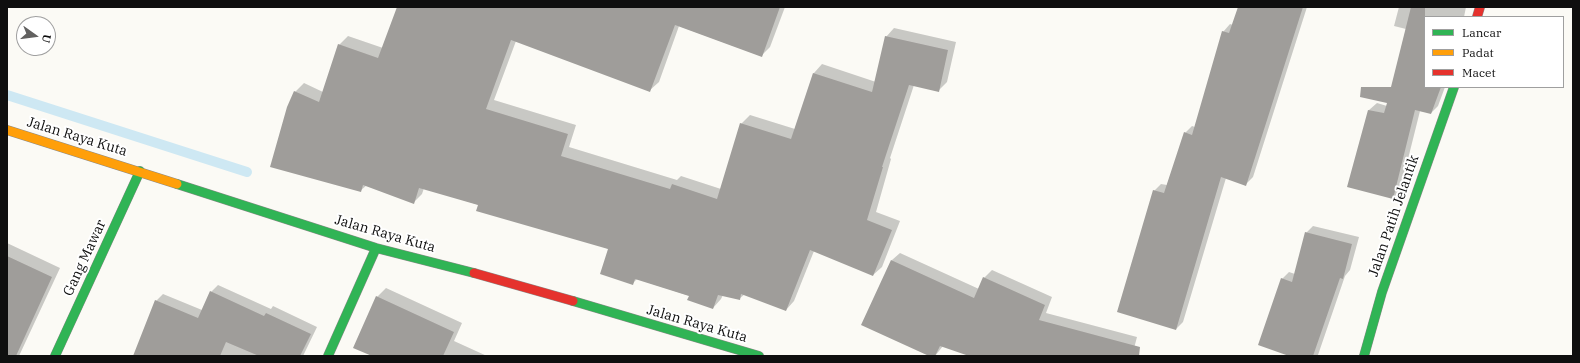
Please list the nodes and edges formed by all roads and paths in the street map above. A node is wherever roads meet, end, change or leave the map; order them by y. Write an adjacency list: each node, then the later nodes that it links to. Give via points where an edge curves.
1 (1454, 88): 8 (main road, Jalan Patih Jelantik, via 1382,292)
2 (7, 130): 3 (main road, Jalan Raya Kuta)
3 (140, 171): 4 (main road, Jalan Raya Kuta); 5 (main road, Gang Mawar)
4 (376, 248): 6 (main road); 7 (main road, Jalan Raya Kuta, via 497,279)
5 (55, 356)
6 (328, 356)
7 (758, 356)
8 (1364, 356)

